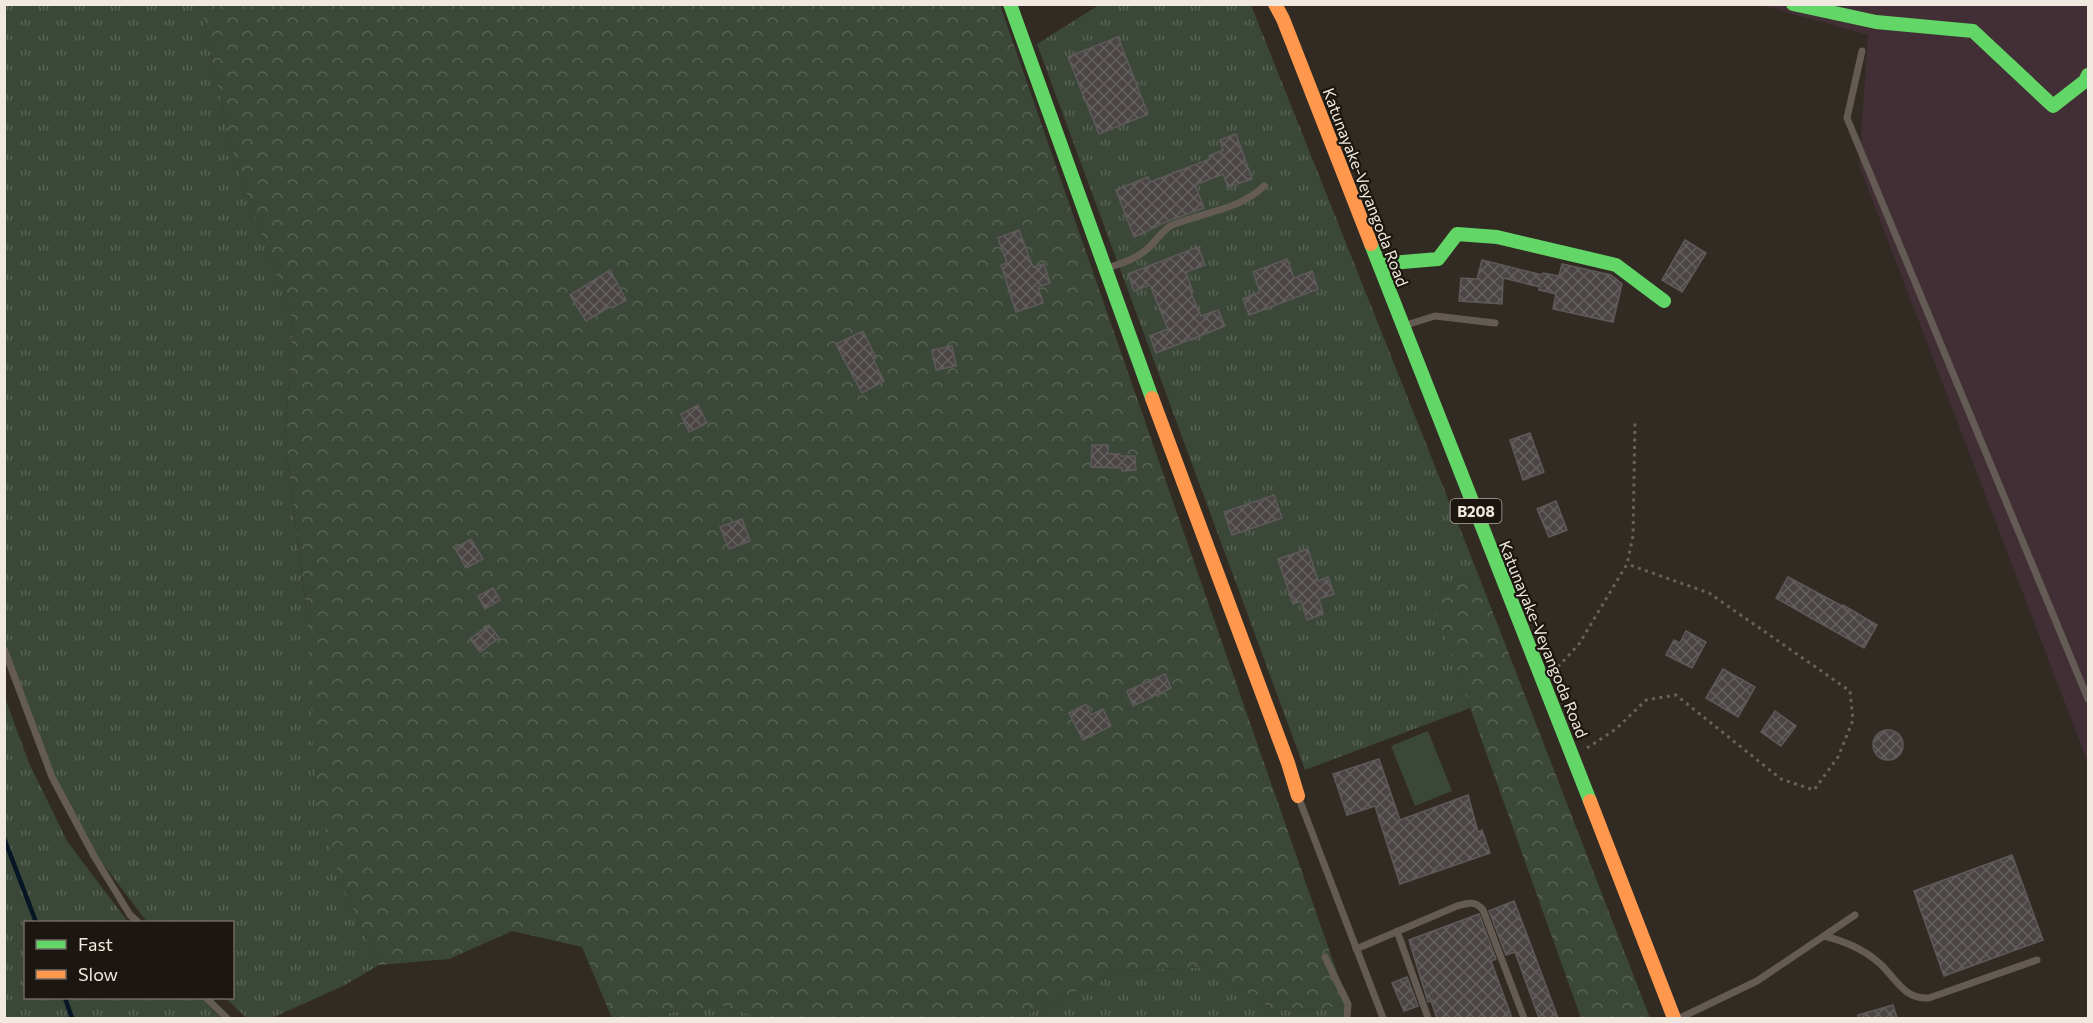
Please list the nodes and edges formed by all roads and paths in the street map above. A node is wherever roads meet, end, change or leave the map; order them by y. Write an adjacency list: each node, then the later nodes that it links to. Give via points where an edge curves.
1 (1011, 4): 8 (street)
2 (1275, 4): 7 (street, Katunayake-Veyangoda Road / B208)
3 (1793, 4): 5 (street, via 1876,22 1973,31 2053,106)
4 (1862, 51): 16 (lane, via 1847,118)
5 (2088, 75)
6 (1264, 186): 8 (lane, via 1252,198 1236,205 1170,226 1141,255)
7 (1379, 264): 9 (street, via 1438,259 1457,234 1497,237 1616,265); 11 (street, Katunayake-Veyangoda Road / B208)
8 (1106, 269): 18 (street)
9 (1664, 301)
10 (1495, 324): 11 (lane, via 1435,316)
11 (1403, 327): 15 (street, Katunayake-Veyangoda Road / B208)
12 (1635, 421): 13 (path, via 1633,536)
13 (1627, 564): 15 (path, via 1579,644); 17 (path, via 1709,592 1736,610 1850,691 1853,720 1838,757 1814,790 1782,779 1676,695 1646,700 1616,729)
14 (4, 649): 20 (lane, via 52,777 94,856)
15 (1542, 679): 17 (street, Katunayake-Veyangoda Road / B208)
16 (2088, 699)
17 (1573, 757): 32 (street, Katunayake-Veyangoda Road / B208)
18 (1298, 796): 23 (lane)
19 (1855, 915): 22 (lane)
20 (137, 921)
21 (1397, 931): 23 (lane); 30 (lane); 31 (lane, via 1457,906 1470,902 1478,905)
22 (1824, 936): 25 (lane, via 1859,948 1879,962 1909,995 1920,998); 33 (lane, via 1756,981)
23 (1356, 949): 29 (lane)
24 (1325, 957): 28 (lane, via 1348,1004)
25 (2037, 960)
26 (207, 999): 27 (lane)
27 (227, 1018)
28 (1347, 1018)
29 (1383, 1018)
30 (1428, 1018)
31 (1524, 1018)
32 (1674, 1018)
33 (1680, 1018)

